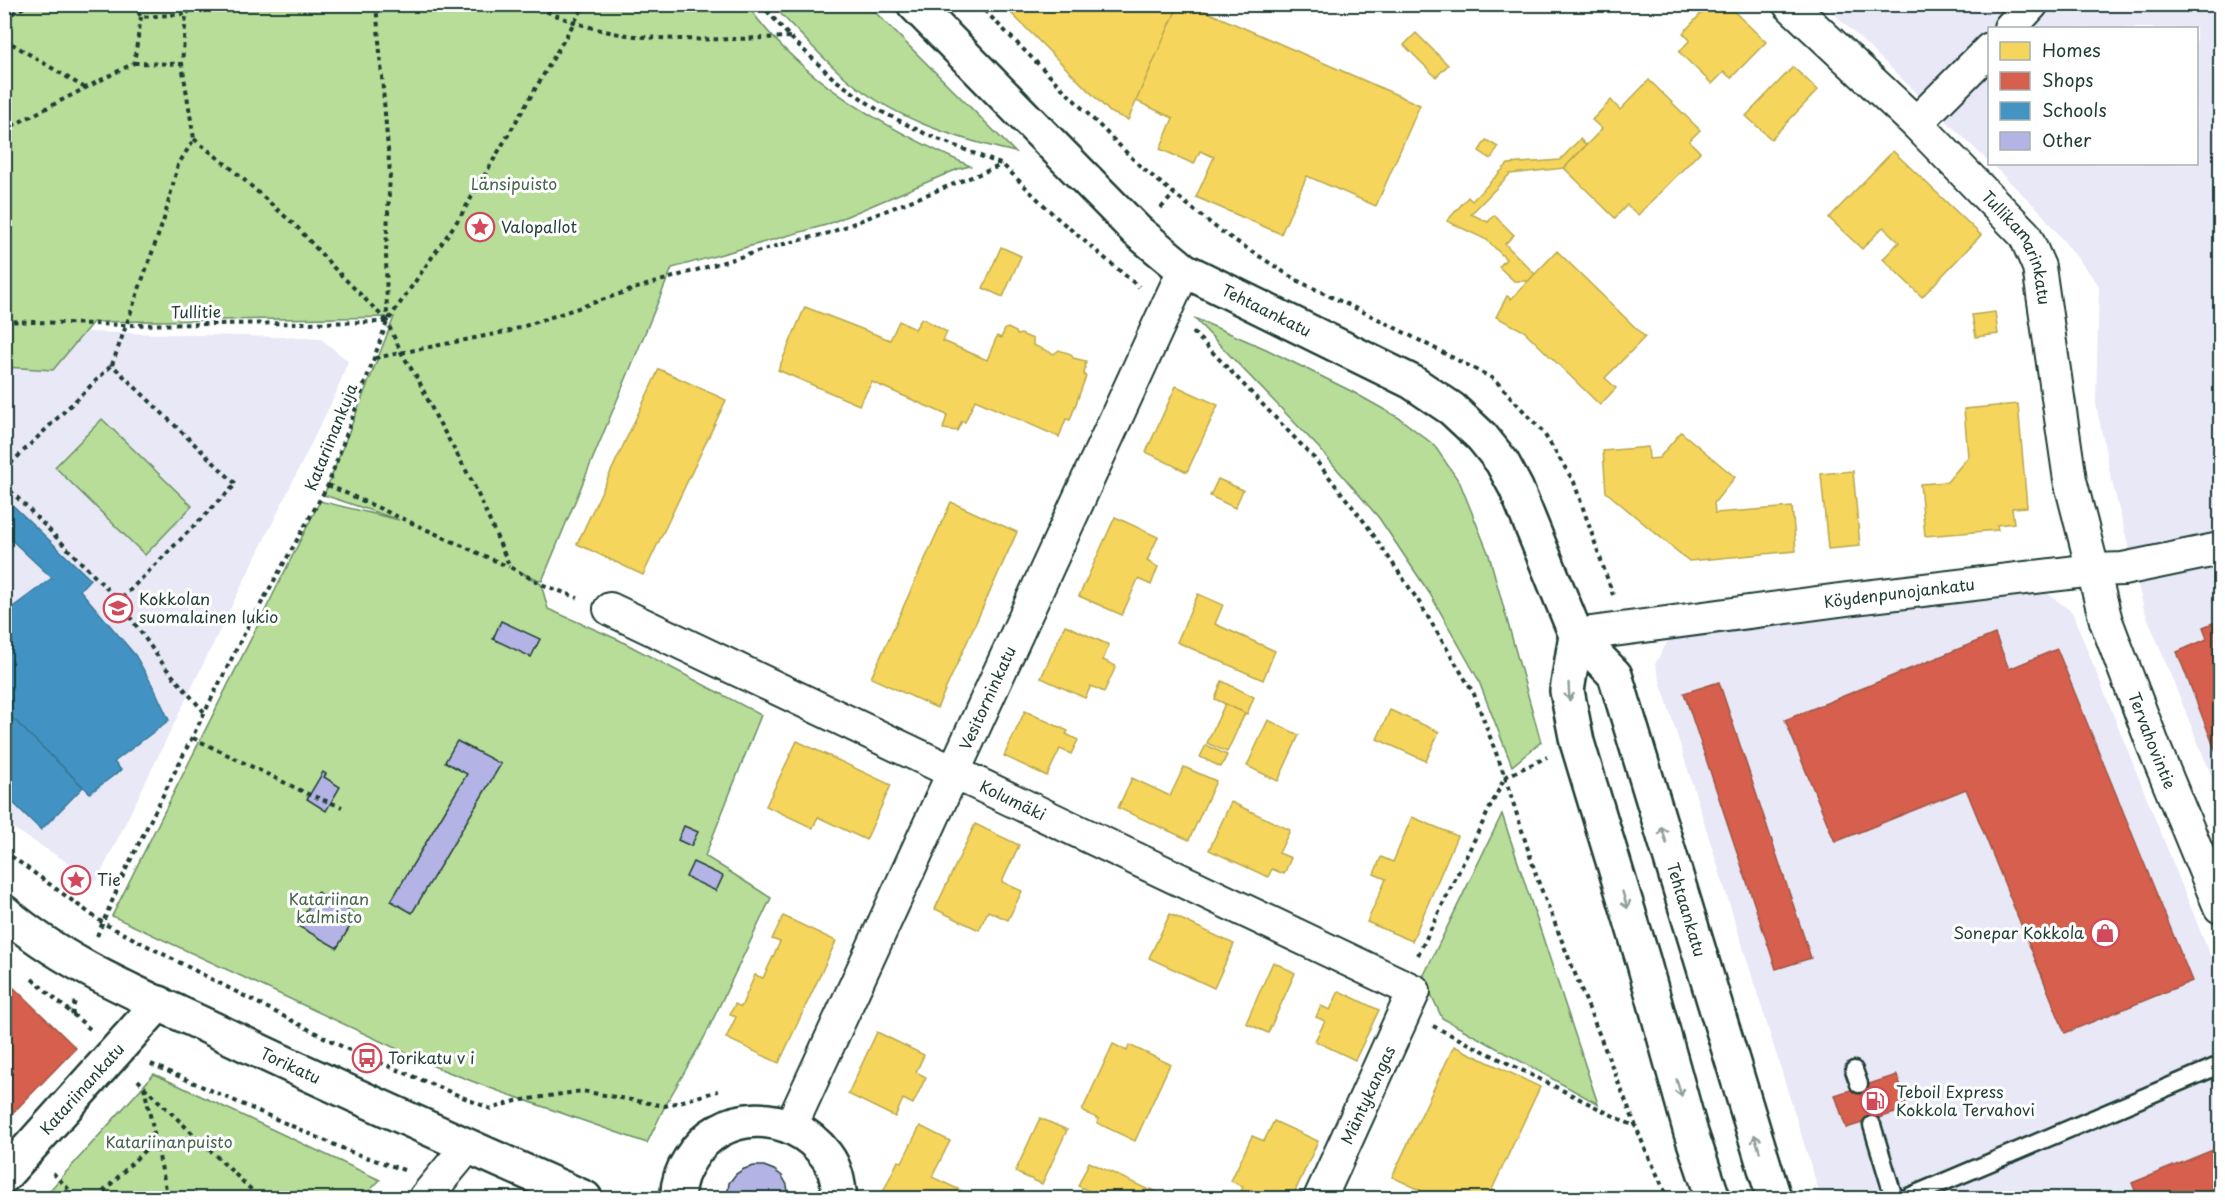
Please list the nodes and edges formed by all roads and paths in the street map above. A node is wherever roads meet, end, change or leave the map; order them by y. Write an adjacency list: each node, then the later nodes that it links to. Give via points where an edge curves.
1 (30, 4): 14 (path)
2 (134, 4): 13 (path)
3 (196, 4): 12 (path)
4 (375, 4): 30 (path, via 390,174)
5 (530, 4): 15 (path)
6 (585, 4): 15 (path, Katariinankuja)
7 (761, 4): 17 (path)
8 (914, 4): 27 (main road, Tehtaankatu, via 1137,231)
9 (978, 4): 43 (path, via 1141,166 1219,230 1296,280 1494,379 1543,432 1574,482 1615,600)
10 (1789, 4): 23 (street, Tullikamarinkatu)
11 (2032, 4): 16 (street)
12 (186, 14): 13 (path); 21 (path)
13 (141, 17): 20 (path)
14 (4, 18)
15 (574, 22): 17 (path, via 626,35 685,40); 30 (path, Katariinankuja, via 460,217)
16 (2011, 27)
17 (790, 38): 26 (path, via 834,79 878,111)
18 (4, 39): 22 (path)
19 (1988, 50): 23 (street)
20 (134, 63): 21 (path); 22 (path)
21 (182, 64): 25 (path)
22 (86, 89): 24 (path)
23 (1916, 123): 40 (street, Tullikamarinkatu, via 2025,235 2039,267 2070,480)
24 (4, 130)
25 (194, 139): 30 (path, via 297,227); 31 (path, via 178,165 164,219)
26 (1003, 165): 28 (path, via 1056,217); 32 (path, via 829,233 640,287 510,331)
27 (1184, 270): 28 (street, Vesitorninkatu); 44 (main road, Tehtaankatu, via 1412,382 1452,409 1482,437 1516,488)
28 (1166, 309): 48 (street, Vesitorninkatu); 49 (path, via 1314,458 1366,524 1474,694)
29 (4, 321): 31 (path, Tullitie)
30 (387, 322): 31 (path, Tullitie); 32 (path); 33 (path, Katariinankuja)
31 (124, 326): 34 (path)
32 (402, 354): 33 (path); 39 (path, via 473,483)
33 (375, 358): 37 (path, Katariinankuja)
34 (112, 365): 35 (path); 41 (path, via 236,484)
35 (4, 470)
36 (4, 484): 41 (path)
37 (328, 485): 39 (path); 45 (path, Katariinankuja)
38 (2220, 549): 40 (street, Köydenpunojankatu, via 2123,569)
39 (510, 567): 42 (path, via 541,584)
40 (2094, 570): 43 (street, Köydenpunojankatu); 52 (street, Tervahovintie, via 2106,621)
41 (119, 601): 45 (path, via 165,667)
42 (610, 609): 48 (street, Kolumäki)
43 (1629, 628): 44 (street, Köydenpunojankatu)
44 (1575, 635): 47 (main road, Tehtaankatu, one-way to 47, via 1567,691); 80 (main road, Tehtaankatu, one-way to 44, via 1615,675)
45 (205, 712): 46 (path, Katariinankuja)
46 (193, 738): 50 (path); 54 (path, Katariinankuja)
47 (1577, 742): 49 (path); 79 (main road, Tehtaankatu, one-way to 79)
48 (953, 772): 56 (street, Kolumäki); 63 (street, Vesitorninkatu)
49 (1505, 777): 56 (path); 64 (path, via 1538,881)
50 (342, 807)
51 (4, 850): 54 (path)
52 (2220, 907)
53 (4, 912): 57 (main road, Torikatu, via 83,967)
54 (103, 923): 61 (path, via 343,1047 491,1109 516,1101 582,1092)
55 (30, 977): 58 (path)
56 (1408, 996): 64 (path); 77 (street, Mäntykangas)
57 (159, 1004): 58 (main road, Katariinankatu); 66 (main road, Torikatu)
58 (126, 1062): 60 (path); 68 (main road, Katariinankatu); 69 (path, via 351,1152)
59 (2220, 1065): 82 (lane)
60 (144, 1087): 65 (path); 73 (path)
61 (625, 1098)
62 (1872, 1125): 81 (lane)
63 (791, 1126): 75 (main road, via 766,1119 740,1121 716,1131 696,1148 683,1170); 76 (main road, via 812,1139 827,1157 838,1178)
64 (1637, 1127): 78 (path)
65 (155, 1140): 71 (path); 72 (path)
66 (468, 1146): 69 (street); 74 (main road, Torikatu)
67 (48, 1169): 70 (path)
68 (4, 1176)
69 (432, 1190)
70 (77, 1198)
71 (97, 1198)
72 (168, 1198)
73 (260, 1198)
74 (585, 1198)
75 (678, 1198)
76 (840, 1198)
77 (1320, 1198)
78 (1668, 1198)
79 (1713, 1198)
80 (1774, 1198)
81 (1894, 1198)
82 (1906, 1198)

